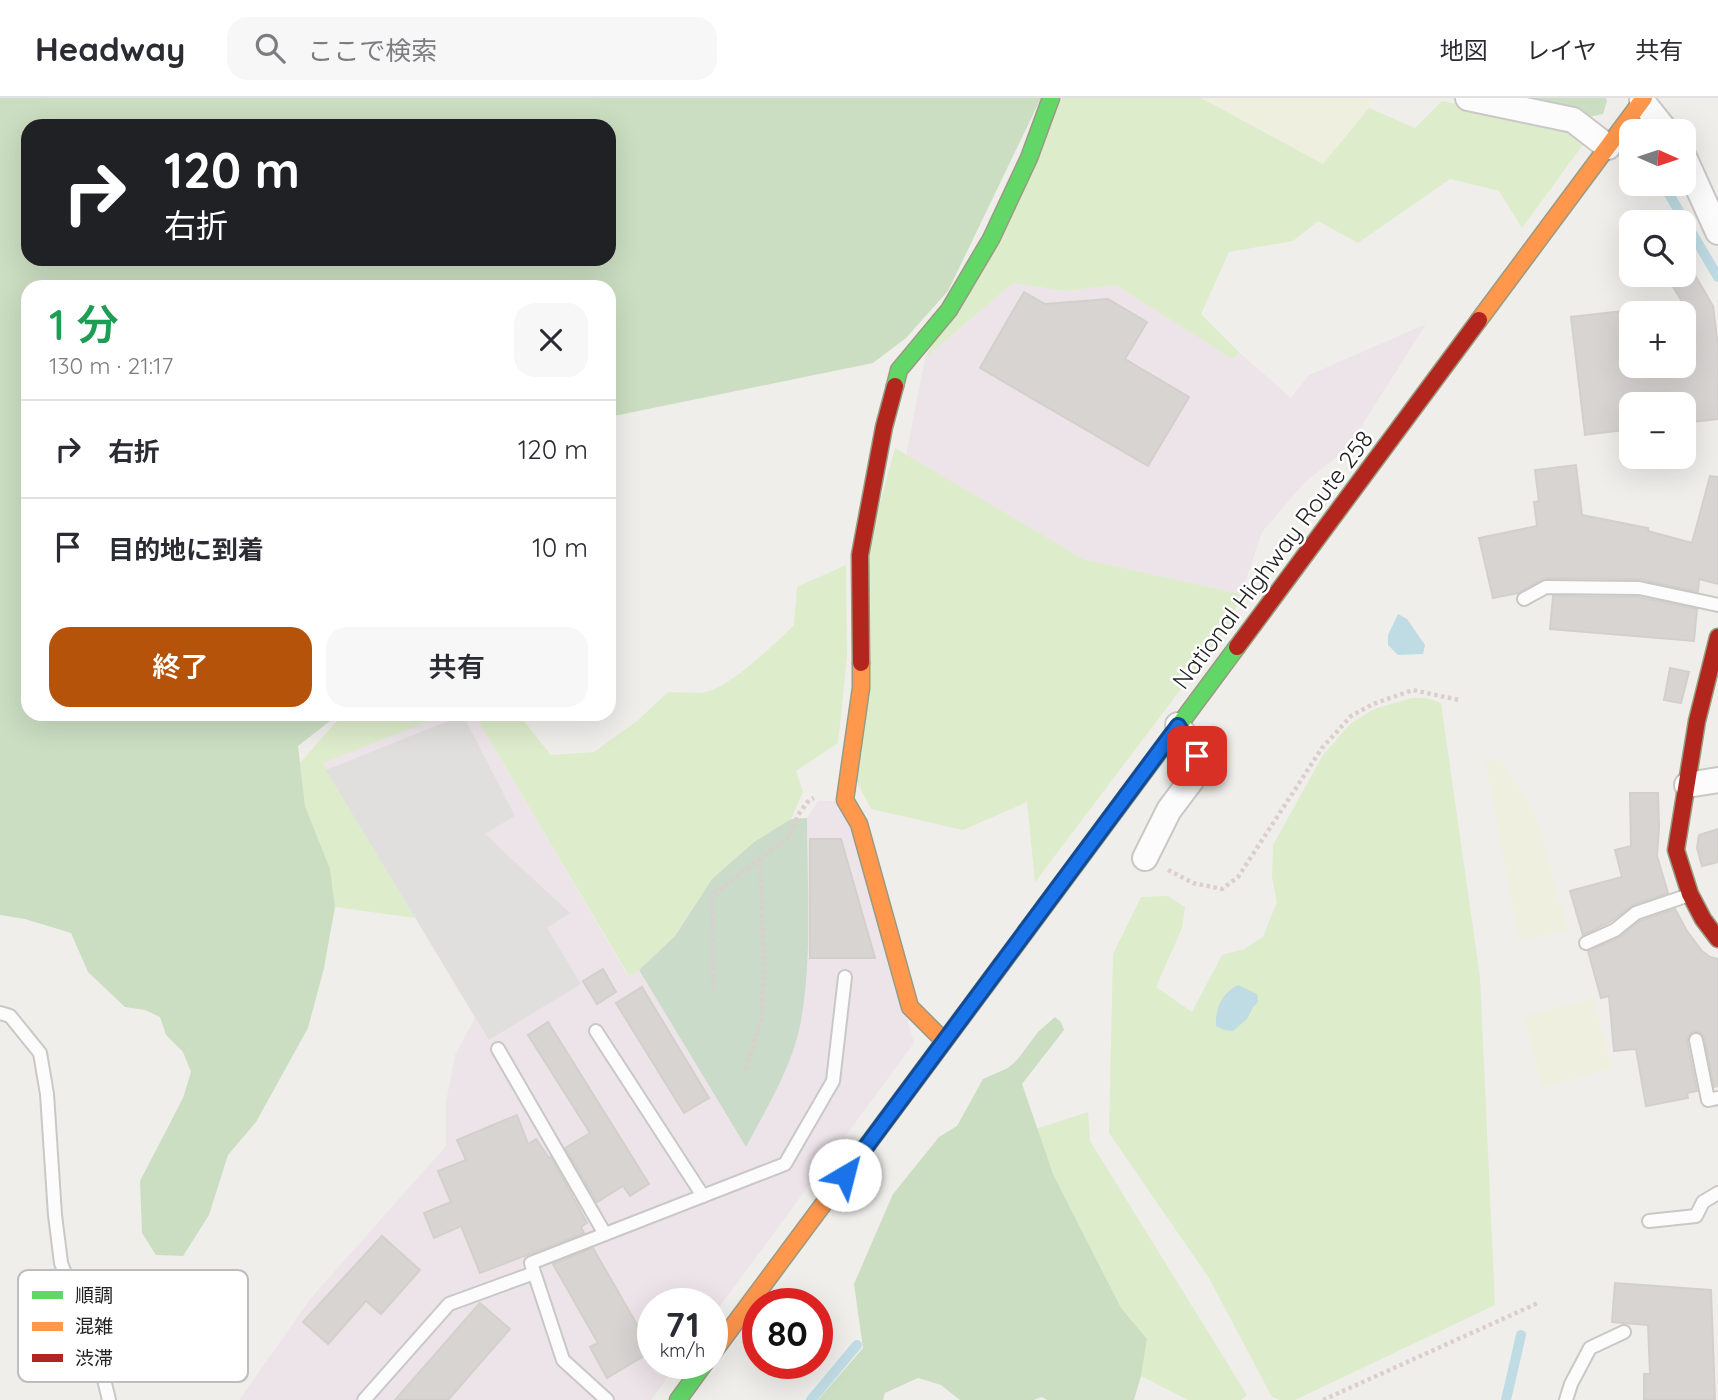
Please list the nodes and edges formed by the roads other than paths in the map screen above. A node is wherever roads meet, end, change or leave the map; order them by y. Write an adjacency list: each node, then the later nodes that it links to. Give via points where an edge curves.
1 (1051, 98): 22 (main road, via 991,239 950,310 899,370 860,555 861,688 845,800 859,824 910,1007)
2 (1468, 98): 5 (street, via 1573,120)
3 (1643, 99): 4 (street); 5 (main road, National Highway Route 258)
4 (1657, 119)
5 (1608, 147): 11 (main road, National Highway Route 258)
6 (1696, 183): 7 (street)
7 (1718, 232)
8 (1524, 599): 9 (lane, via 1546,587 1639,589)
9 (1718, 605)
10 (1718, 637): 13 (main road)
11 (1178, 726): 14 (street, via 1197,756 1196,774 1169,810); 22 (main road, National Highway Route 258)
12 (1718, 780): 13 (street)
13 (1687, 785): 15 (main road, via 1676,850)
14 (1145, 858)
15 (1690, 894): 16 (main road); 17 (lane, via 1636,913 1615,930)
16 (1718, 939)
17 (1586, 943)
18 (845, 977): 26 (lane, via 833,1081 785,1164)
19 (0, 1013): 29 (lane, via 10,1016 40,1053)
20 (596, 1031): 26 (lane)
21 (1696, 1040): 24 (lane, via 1708,1100)
22 (944, 1041): 31 (main road, National Highway Route 258)
23 (498, 1049): 28 (lane)
24 (1718, 1098)
25 (1718, 1193): 27 (lane, via 1703,1202 1696,1216)
26 (703, 1196): 28 (lane)
27 (1649, 1220)
28 (605, 1234): 30 (lane, via 531,1263)
29 (63, 1270)
30 (534, 1273): 36 (lane, via 449,1304); 37 (lane, via 563,1360)
31 (728, 1332)
32 (1624, 1332): 39 (lane, via 1590,1348)
33 (693, 1379): 38 (main road)
34 (105, 1382): 35 (lane)
35 (109, 1400)
36 (364, 1400)
37 (607, 1400)
38 (678, 1400)
39 (1566, 1400)

